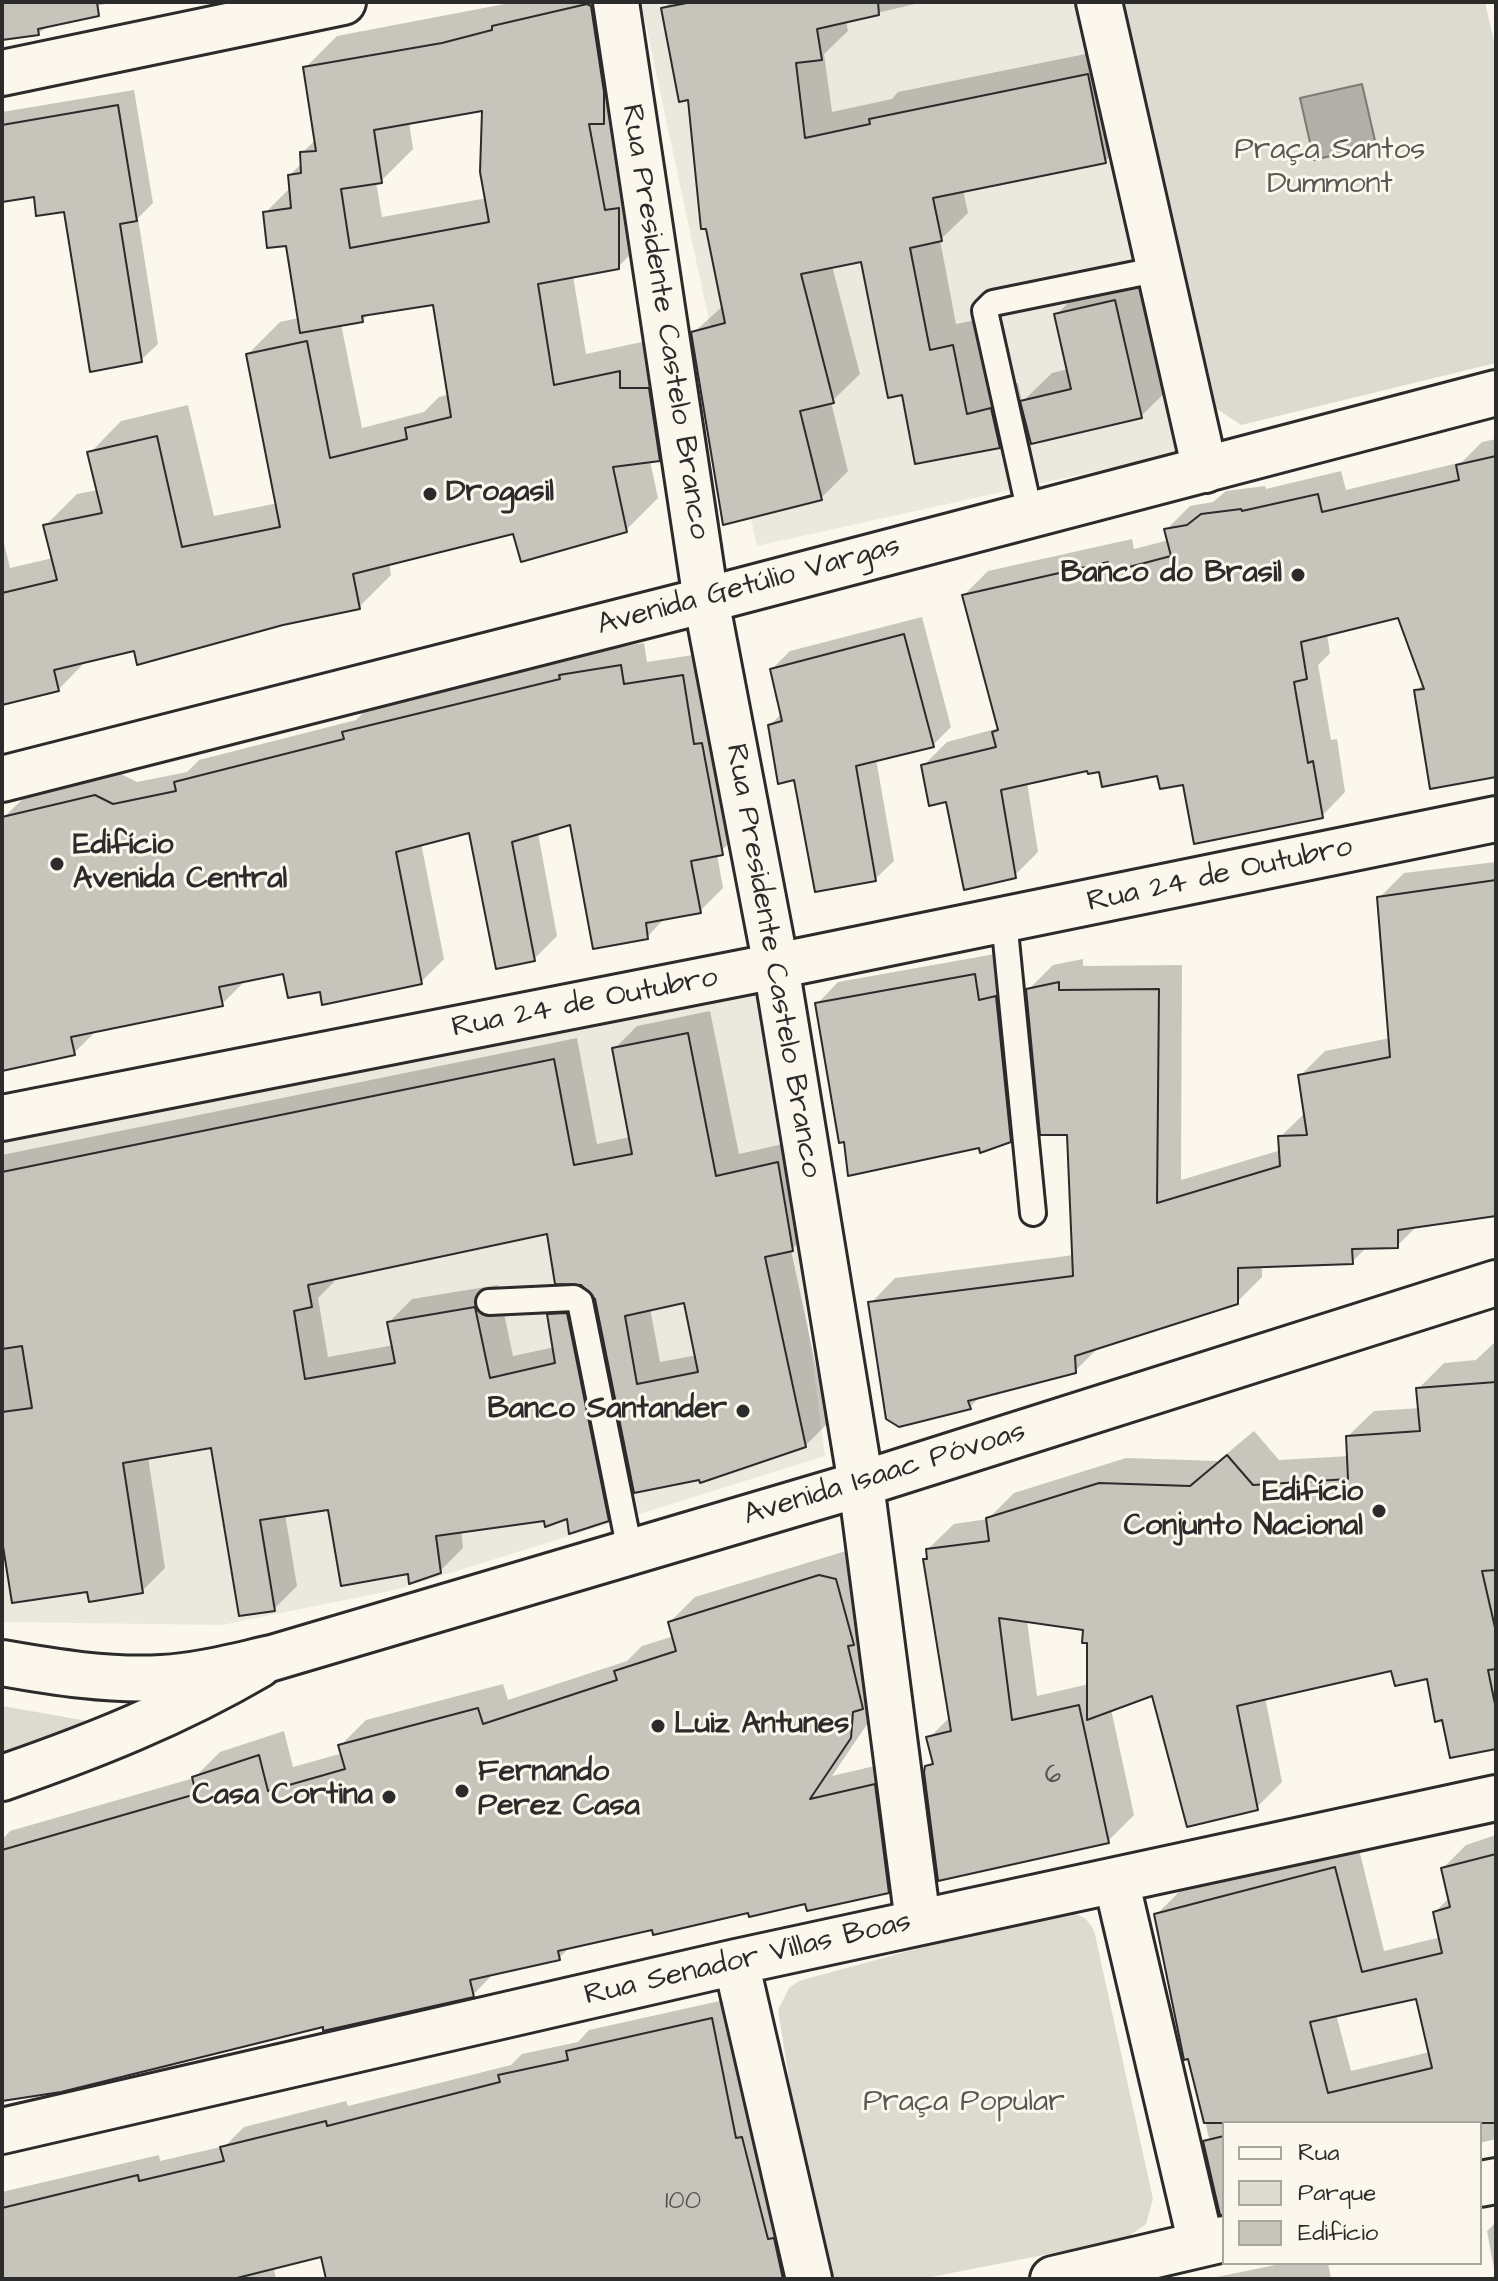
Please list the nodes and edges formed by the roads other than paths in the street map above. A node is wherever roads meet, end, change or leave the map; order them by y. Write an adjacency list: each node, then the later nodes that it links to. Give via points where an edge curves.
1 (343, 2): 4 (street)
2 (616, 2): 9 (street, Rua Presidente Castelo Branco)
3 (1099, 2): 5 (street)
4 (2, 73)
5 (1160, 269): 7 (street); 8 (lane, via 993,303 985,311)
6 (1496, 393): 7 (street, Avenida Getúlio Vargas)
7 (1205, 470): 8 (street, Avenida Getúlio Vargas)
8 (1030, 513): 9 (street, Avenida Getúlio Vargas)
9 (706, 600): 10 (street, Avenida Getúlio Vargas); 13 (street, Rua Presidente Castelo Branco)
10 (2, 779)
11 (1496, 819): 12 (street, Rua 24 de Outubro)
12 (1004, 920): 13 (street, Rua 24 de Outubro); 15 (lane)
13 (776, 966): 14 (street, Rua 24 de Outubro); 18 (street, Rua Presidente Castelo Branco)
14 (2, 1118)
15 (1033, 1213)
16 (1496, 1283): 18 (street, Avenida Isaac Póvoas)
17 (489, 1302): 19 (lane, via 580,1302)
18 (861, 1484): 19 (street, Avenida Isaac Póvoas); 25 (street, Rua Presidente Castelo Branco)
19 (630, 1551): 20 (street, Avenida Isaac Póvoas)
20 (272, 1658): 21 (street, Avenida Isaac Póvoas, via 162,1678 105,1677); 22 (street, Avenida Isaac Póvoas, via 158,1719)
21 (2, 1663)
22 (2, 1778)
23 (1496, 1798): 24 (street, Rua Senador Villas Boas)
24 (1116, 1880): 25 (street, Rua Senador Villas Boas); 28 (street)
25 (918, 1922): 26 (street, Rua Senador Villas Boas)
26 (736, 1962): 27 (street, Rua Senador Villas Boas); 29 (street)
27 (2, 2131)
28 (1212, 2242): 30 (street)
29 (809, 2279)
30 (1053, 2279)

